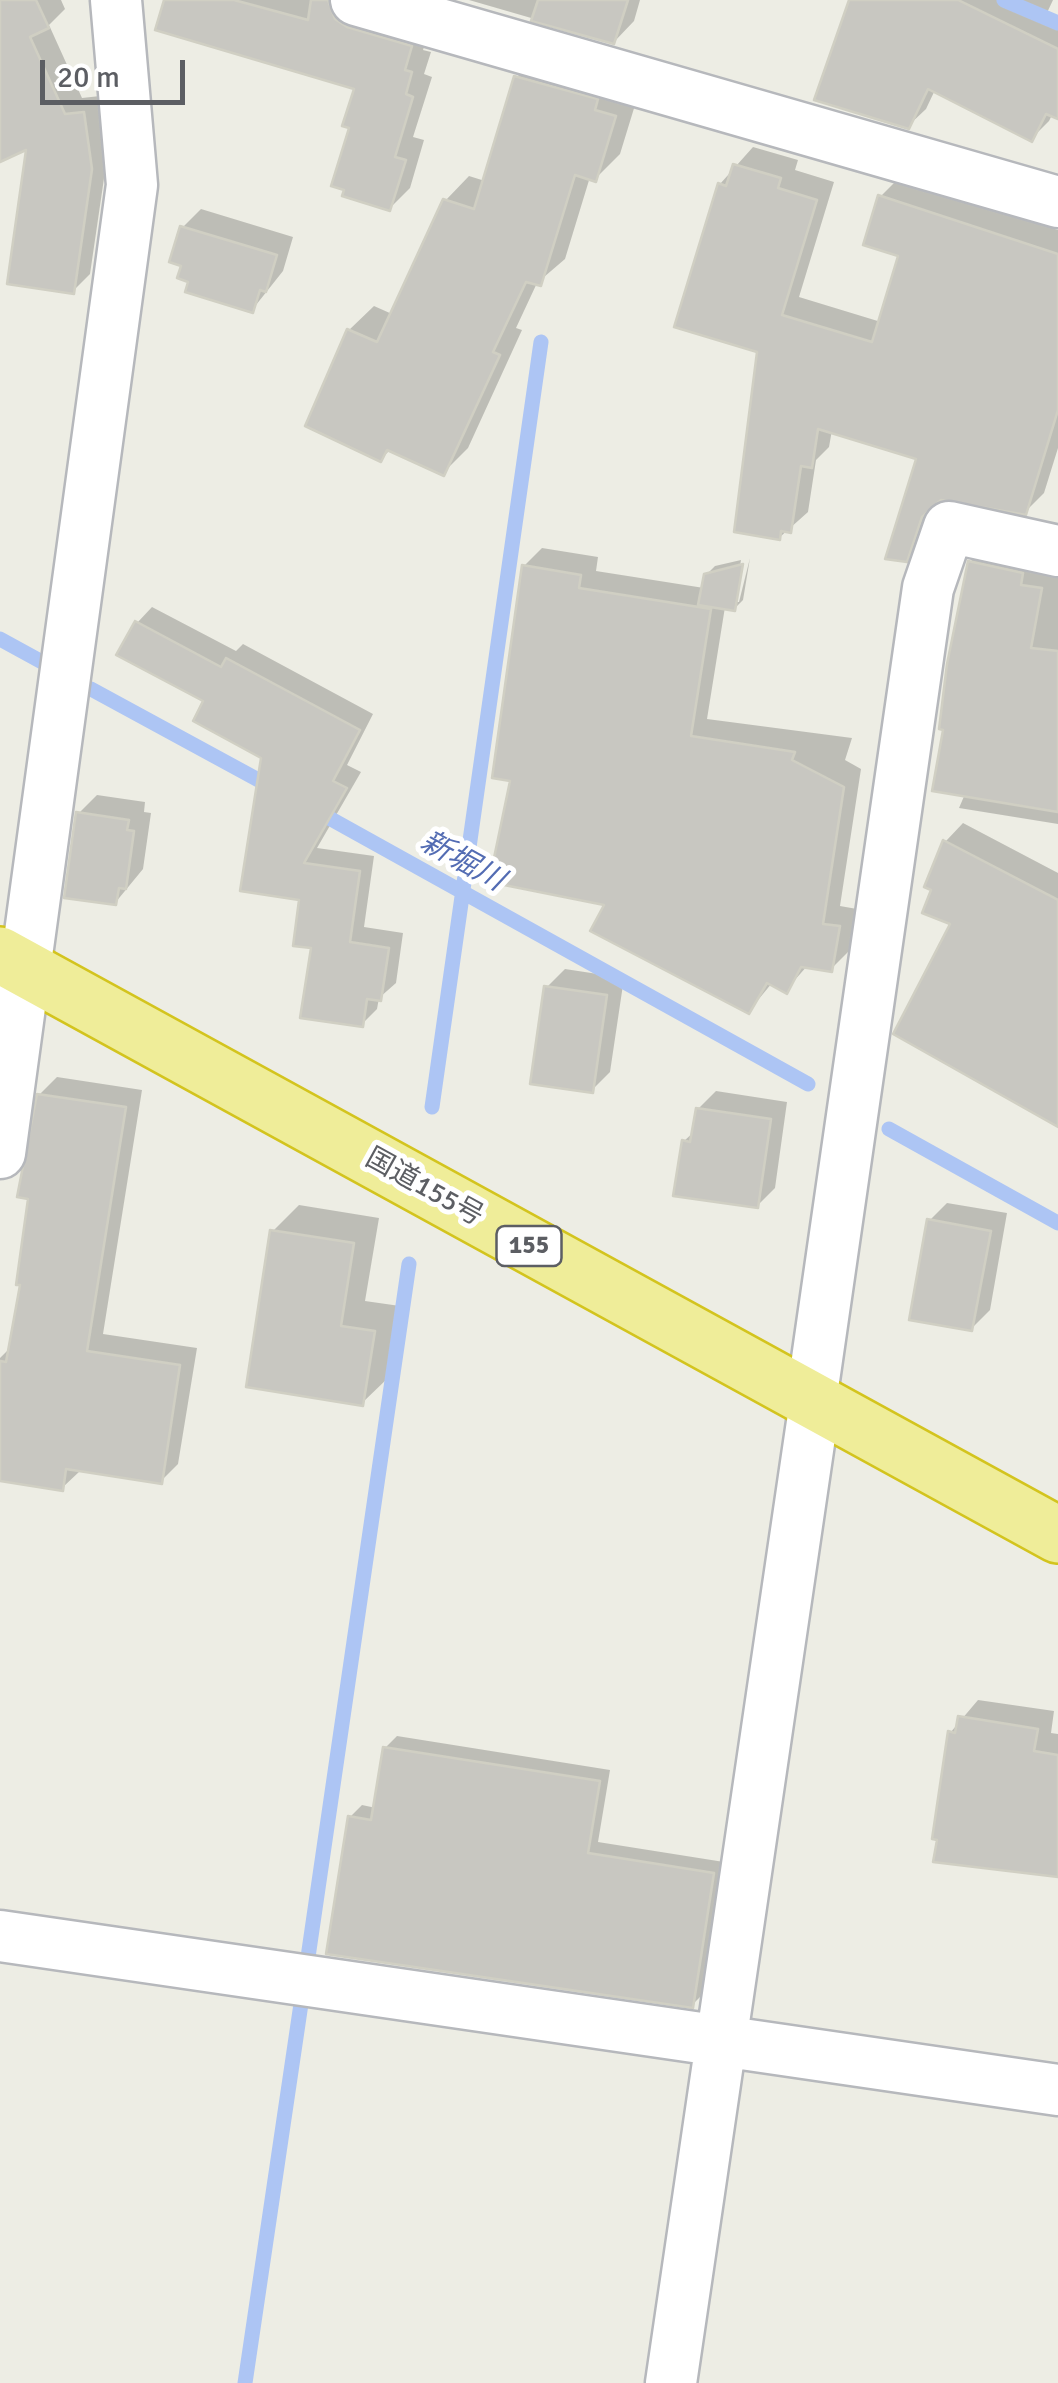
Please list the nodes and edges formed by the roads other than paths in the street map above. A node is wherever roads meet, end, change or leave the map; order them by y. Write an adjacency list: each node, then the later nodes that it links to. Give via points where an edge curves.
1 (116, 0): 5 (street, via 132,185)
2 (356, 0): 3 (street)
3 (1058, 202)
4 (1058, 551): 7 (street, via 949,528 928,588)
5 (14, 963): 6 (street); 7 (highway, 国道155号 / 155)
6 (0, 1154)
7 (813, 1402): 8 (highway, 国道155号 / 155); 10 (street)
8 (1058, 1536)
9 (0, 1936): 10 (street)
10 (721, 2041): 11 (street); 12 (street)
11 (1058, 2090)
12 (671, 2383)

